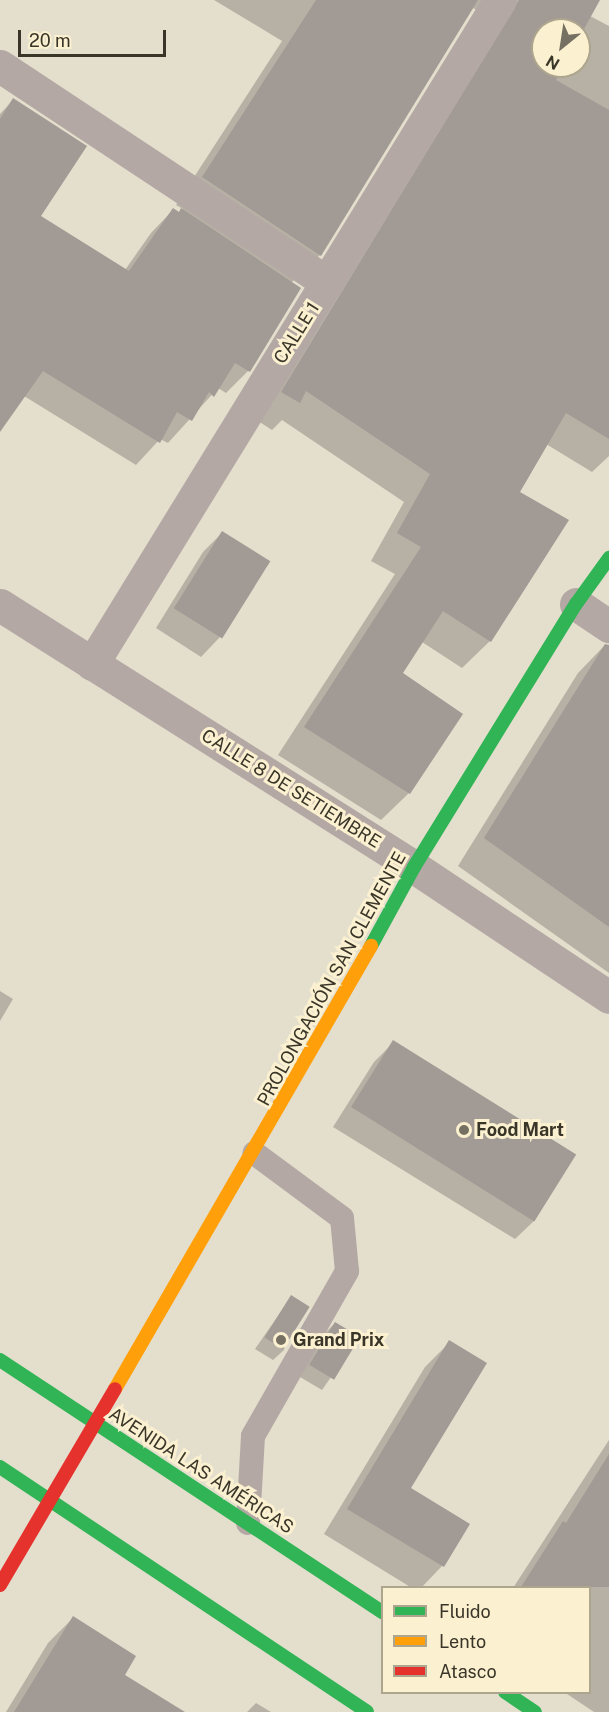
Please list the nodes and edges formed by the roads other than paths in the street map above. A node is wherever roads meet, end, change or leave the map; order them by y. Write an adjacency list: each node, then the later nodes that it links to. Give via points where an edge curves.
1 (500, 0): 3 (street, CALLE 1)
2 (0, 66): 3 (street)
3 (328, 283): 8 (street, CALLE 1)
4 (609, 558): 5 (street, PROLONGACIÓN SAN CLEMENTE)
5 (576, 604): 7 (street); 9 (street, PROLONGACIÓN SAN CLEMENTE)
6 (0, 605): 8 (street, CALLE 8 DE SETIEMBRE)
7 (609, 626)
8 (92, 664): 9 (street, CALLE 8 DE SETIEMBRE)
9 (414, 867): 10 (street, CALLE 8 DE SETIEMBRE); 11 (street, PROLONGACIÓN SAN CLEMENTE)
10 (609, 997)
11 (254, 1153): 13 (street, PROLONGACIÓN SAN CLEMENTE); 16 (lane, via 342,1218 347,1271 253,1436)
12 (0, 1360): 13 (street, AVENIDA LAS AMÉRICAS)
13 (97, 1425): 15 (street, PROLONGACIÓN SAN CLEMENTE); 16 (street, AVENIDA LAS AMÉRICAS)
14 (0, 1467): 15 (street)
15 (52, 1501): 17 (street, PROLONGACIÓN SAN CLEMENTE); 20 (street)
16 (248, 1523): 18 (street, AVENIDA LAS AMÉRICAS)
17 (0, 1585)
18 (381, 1611)
19 (508, 1694): 21 (street)
20 (367, 1712)
21 (535, 1712)

